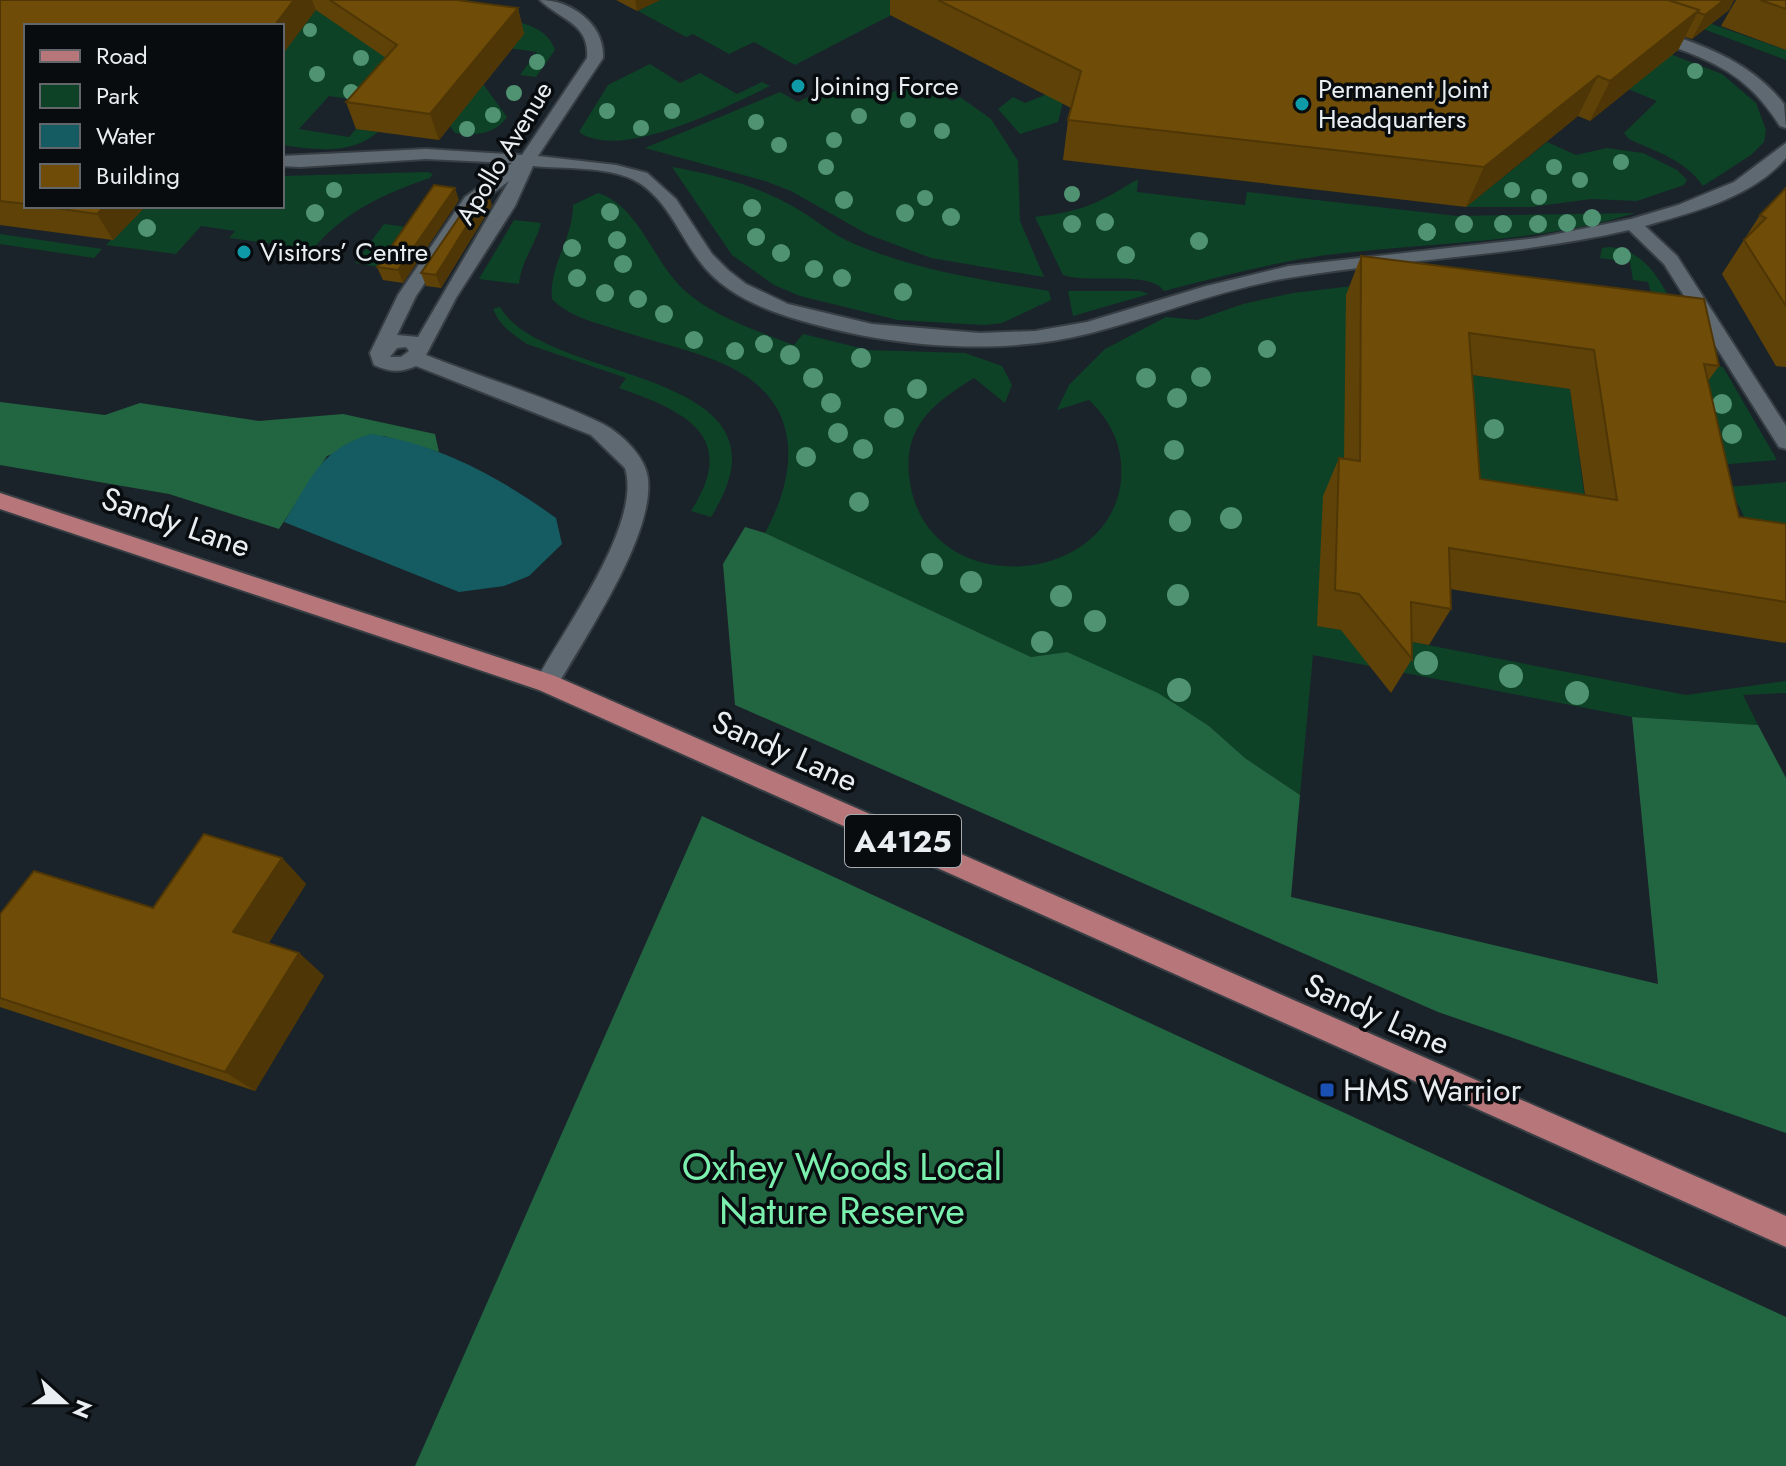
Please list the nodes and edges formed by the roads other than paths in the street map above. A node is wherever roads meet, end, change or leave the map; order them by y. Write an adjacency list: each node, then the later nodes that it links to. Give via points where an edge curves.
1 (547, 0): 5 (lane, Apollo Avenue, via 584,23 597,51)
2 (1634, 27): 3 (lane, via 1738,70 1770,97)
3 (1786, 123)
4 (1786, 148): 7 (lane, via 1752,178 1716,198)
5 (527, 160): 6 (lane, via 423,154); 7 (lane, via 641,177 665,199 716,269 746,291 800,313 922,337 1047,336 1285,272 1544,243); 8 (lane, Apollo Avenue, via 506,206); 8 (lane, via 471,201 407,295 381,349 381,360 390,365)
6 (284, 161)
7 (1633, 225): 9 (lane, via 1671,260)
8 (417, 354): 11 (lane, via 598,430 623,450 637,472 638,505 629,533)
9 (1786, 442)
10 (0, 501): 11 (main road, Sandy Lane / A4125)
11 (547, 683): 12 (main road, Sandy Lane / A4125)
12 (1786, 1232)

